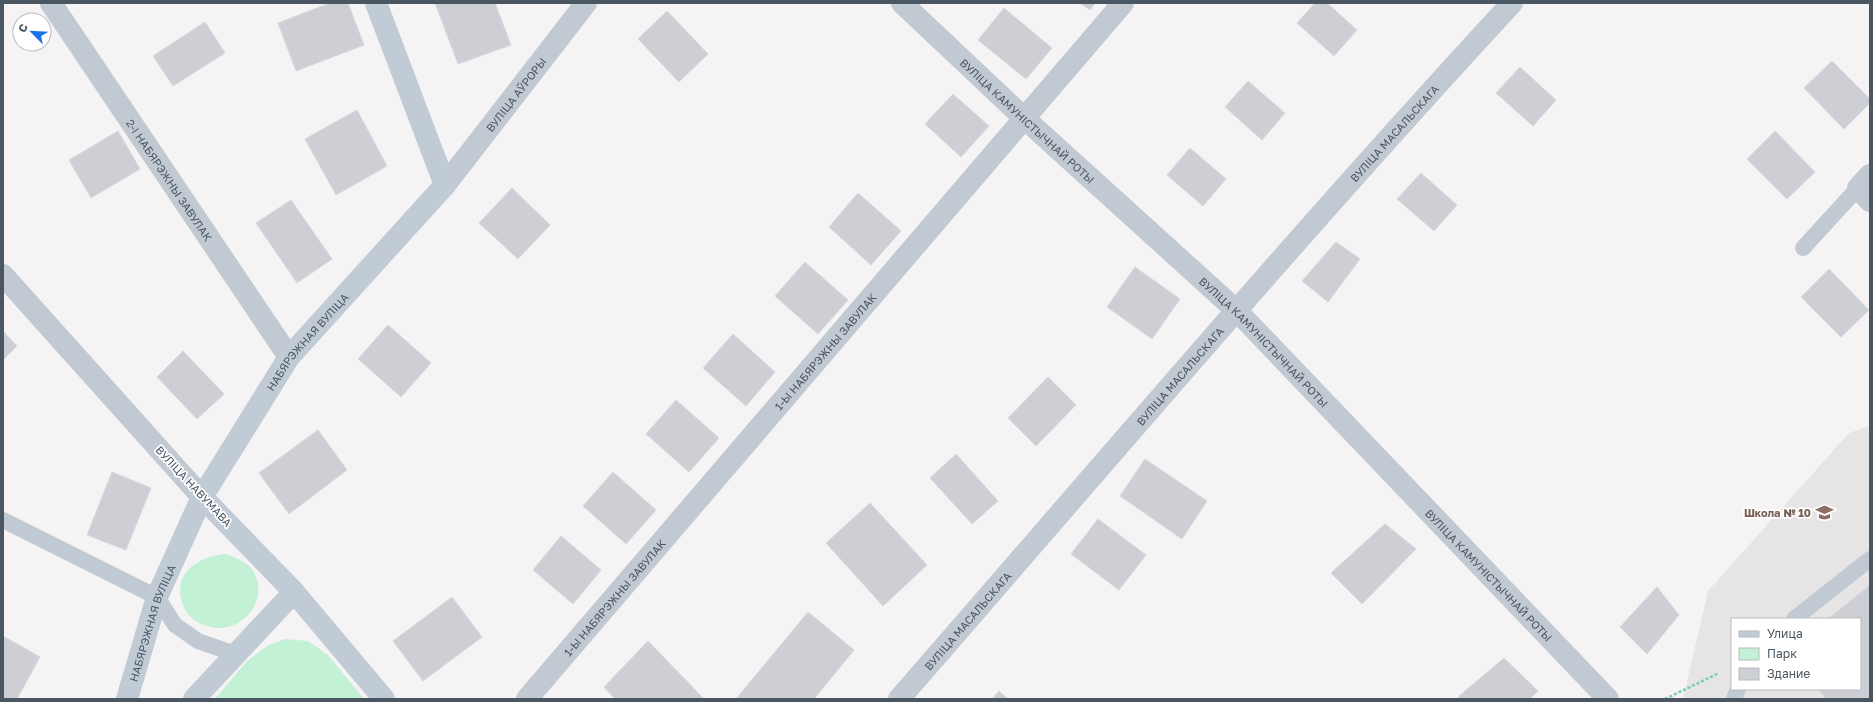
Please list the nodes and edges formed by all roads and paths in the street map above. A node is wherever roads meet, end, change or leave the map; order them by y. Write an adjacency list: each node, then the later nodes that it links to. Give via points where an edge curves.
1 (51, 3): 13 (street, 2-І НАБЯРЭЖНЫ ЗАВУЛАК)
2 (376, 3): 8 (street)
3 (586, 3): 8 (street, ВУЛІЦА АЎРОРЫ)
4 (902, 3): 7 (street, ВУЛІЦА КАМУНІСТЫЧНАЙ РОТЫ)
5 (1123, 3): 7 (street, 1-Ы НАБЯРЭЖНЫ ЗАВУЛАК)
6 (1512, 3): 12 (street, ВУЛІЦА МАСАЛЬСКАГА, via 1428,94)
7 (1024, 118): 12 (street, ВУЛІЦА КАМУНІСТЫЧНАЙ РОТЫ); 25 (street, 1-Ы НАБЯРЭЖНЫ ЗАВУЛАК)
8 (445, 185): 13 (street, НАБЯРЭЖНАЯ ВУЛІЦА)
9 (1866, 188): 10 (lane)
10 (1803, 248)
11 (3, 274): 14 (street, ВУЛІЦА НАВУМАВА)
12 (1237, 311): 26 (street, ВУЛІЦА МАСАЛЬСКАГА); 27 (street, ВУЛІЦА КАМУНІСТЫЧНАЙ РОТЫ)
13 (289, 357): 14 (street, НАБЯРЭЖНАЯ ВУЛІЦА)
14 (202, 497): 17 (street, ВУЛІЦА НАВУМАВА); 18 (street, НАБЯРЭЖНАЯ ВУЛІЦА)
15 (3, 520): 18 (lane)
16 (1870, 560): 19 (lane)
17 (294, 592): 20 (street); 24 (street, ВУЛІЦА НАВУМАВА)
18 (157, 597): 20 (lane, via 175,625 198,641); 22 (street, НАБЯРЭЖНАЯ ВУЛІЦА)
19 (1795, 618)
20 (235, 654): 23 (street)
21 (1725, 670): 28 (path)
22 (127, 699)
23 (194, 699)
24 (384, 699)
25 (527, 699)
26 (899, 699)
27 (1608, 699)
28 (1664, 699)

